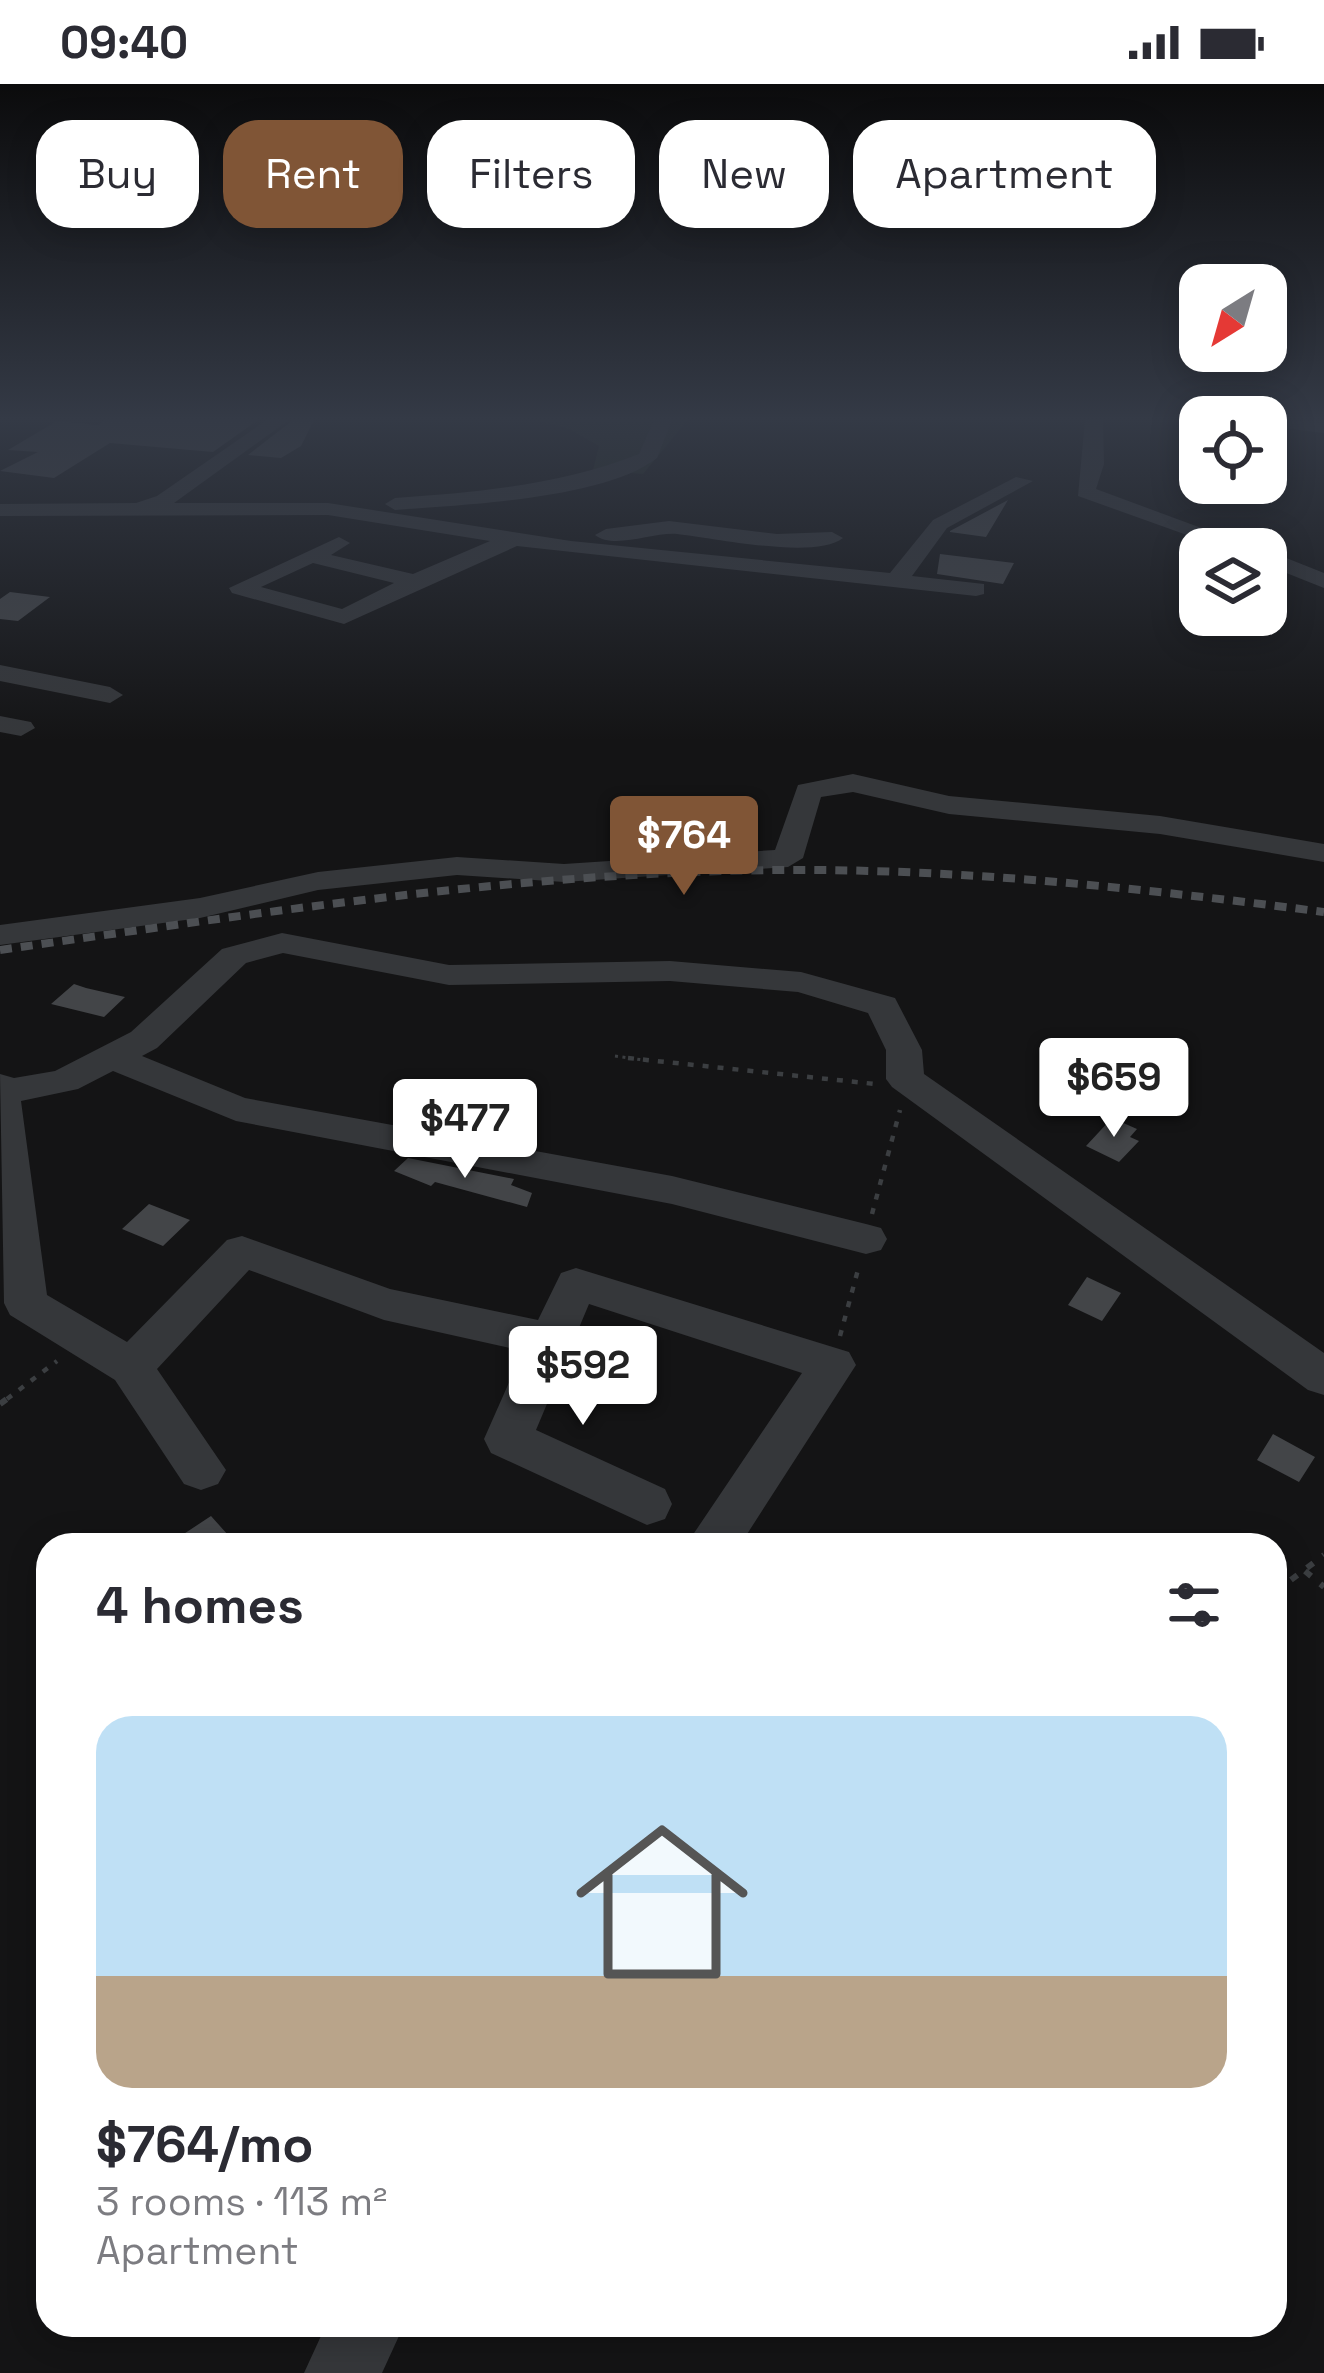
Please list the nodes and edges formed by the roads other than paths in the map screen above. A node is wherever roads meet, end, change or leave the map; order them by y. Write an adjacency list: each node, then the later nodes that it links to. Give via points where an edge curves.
1 (439, 527): 4 (street)
2 (938, 527): 8 (street)
3 (832, 538): 4 (street, via 669,527)
4 (521, 540): 8 (street); 10 (street)
5 (339, 543): 6 (street)
6 (310, 556): 10 (street); 10 (street, via 240,588 344,617)
7 (1287, 566): 9 (street)
8 (896, 581): 11 (street)
9 (1324, 581)
10 (416, 582)
11 (976, 589)
12 (0, 673): 13 (street)
13 (110, 695)
14 (1324, 853): 15 (street, via 1160,825 949,805 853,783 808,791 788,858 565,873 457,866)
15 (0, 935)
16 (107, 1055): 17 (street, via 65,1082); 18 (street, via 236,1109 672,1190); 21 (street, via 144,1040 234,956 282,944 449,975 670,971 801,982 882,1006 904,1050 905,1079)
17 (2, 1089): 20 (street, via 26,1304)
18 (866, 1239)
19 (551, 1340): 20 (street, via 384,1304 242,1251); 23 (street, via 508,1439); 24 (street, via 576,1284 833,1365)
20 (131, 1367): 22 (street)
21 (1324, 1377)
22 (200, 1470)
23 (647, 1504)
24 (720, 1533)
25 (362, 2337): 26 (street)
26 (342, 2373)

